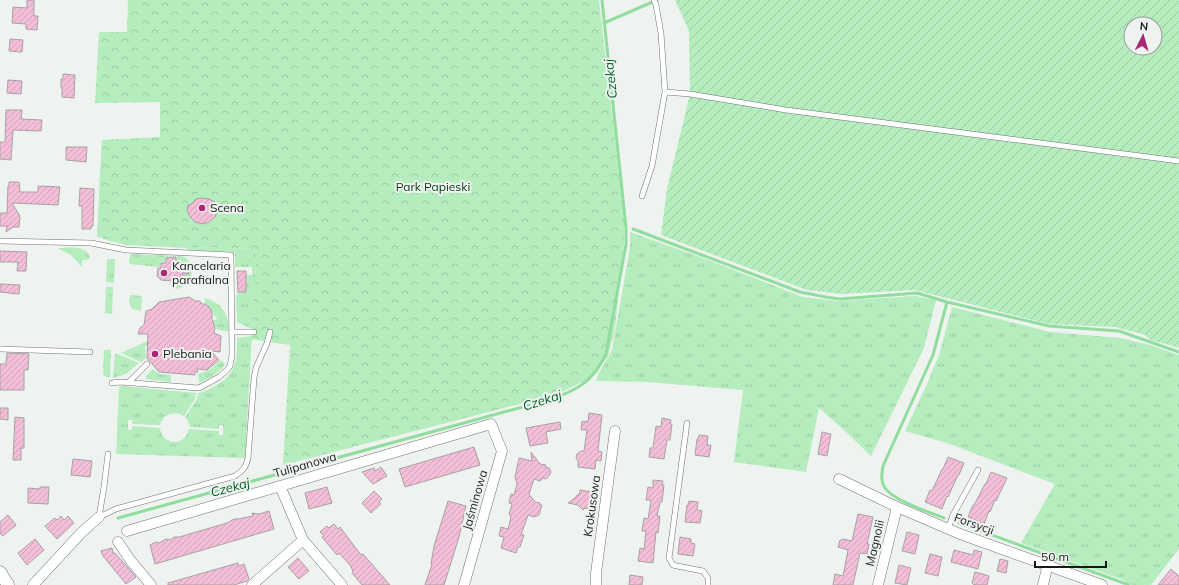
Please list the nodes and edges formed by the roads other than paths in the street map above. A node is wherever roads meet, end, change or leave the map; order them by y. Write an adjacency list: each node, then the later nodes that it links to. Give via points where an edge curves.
1 (655, 2): 2 (lane, via 662,33)
2 (665, 92): 3 (lane); 4 (lane, via 652,166)
3 (1179, 162)
4 (642, 196)
5 (0, 241): 6 (lane, via 91,243 126,250 231,255)
6 (232, 332): 7 (lane); 13 (lane, via 230,366 219,377 202,387 195,389)
7 (254, 332)
8 (270, 332): 22 (lane, via 255,373 248,458 243,471 224,480 116,509)
9 (0, 349): 10 (lane)
10 (90, 352)
11 (148, 364): 13 (lane)
12 (112, 383): 13 (lane)
13 (128, 383)
14 (687, 423): 34 (lane, via 669,558 673,565 704,571)
15 (491, 424): 20 (street, Tulipanowa); 32 (street, Jaśminowa, via 502,451)
16 (615, 431): 33 (street, Krokusowa)
17 (108, 454): 22 (lane)
18 (978, 470): 23 (lane)
19 (839, 479): 21 (street, Forsycji)
20 (280, 486): 24 (street, Tulipanowa); 25 (street)
21 (897, 508): 23 (street, Forsycji); 35 (street, Magnolii)
22 (99, 518): 28 (street, via 82,532)
23 (948, 529): 27 (street, Forsycji)
24 (127, 531)
25 (303, 540): 30 (street); 31 (street)
26 (118, 542): 29 (street)
27 (1048, 564): 36 (street); 37 (street, Forsycji)
28 (33, 585)
29 (151, 585)
30 (252, 585)
31 (342, 585)
32 (464, 585)
33 (596, 585)
34 (708, 585)
35 (878, 585)
36 (1043, 585)
37 (1102, 585)

